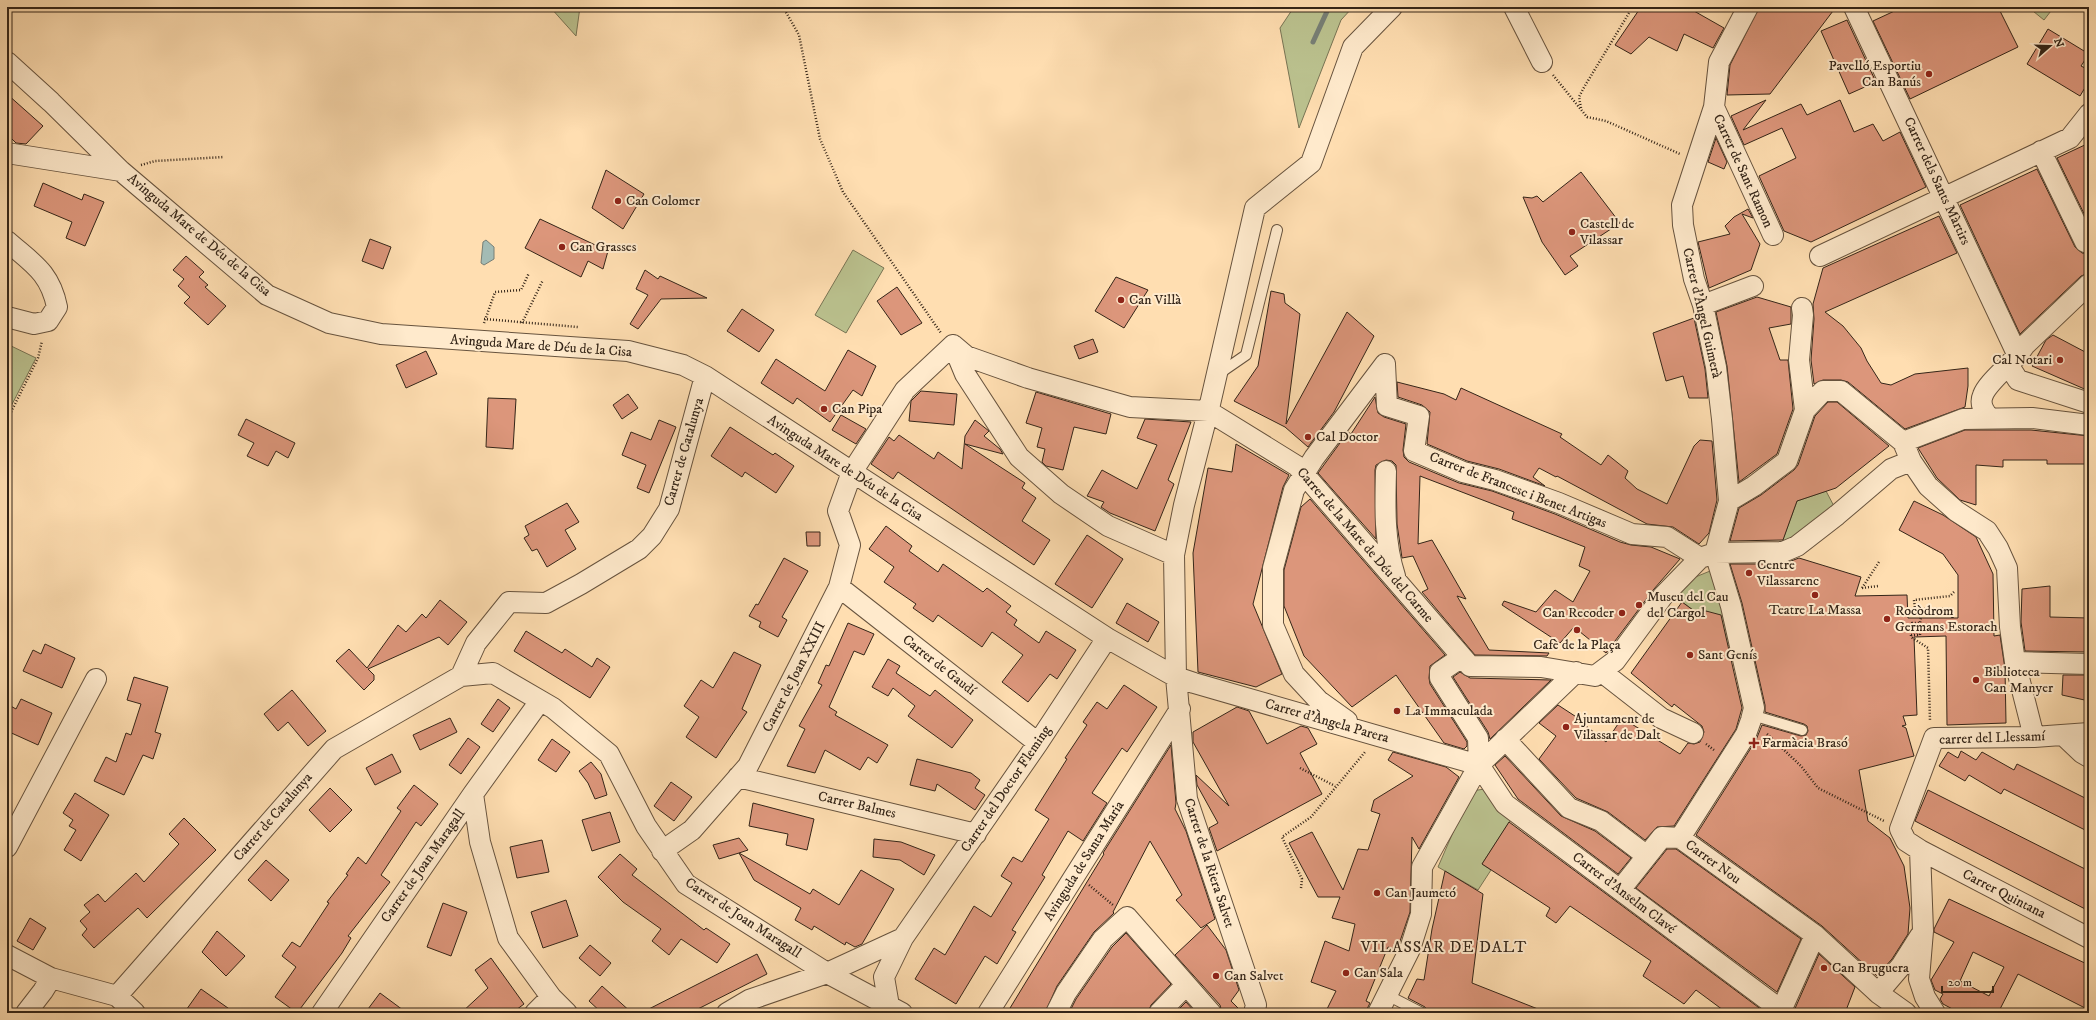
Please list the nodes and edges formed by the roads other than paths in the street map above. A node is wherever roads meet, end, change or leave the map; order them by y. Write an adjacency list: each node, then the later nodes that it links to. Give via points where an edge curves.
1 (1392, 7): 26 (street, Carrer de la Riera Salvet, via 1353,47 1311,163 1255,208)
2 (1514, 7): 6 (street)
3 (1748, 7): 7 (street, Carrer d'Àngel Guimerà, via 1719,62)
4 (1854, 7): 12 (street, Carrer dels Sants Màrtirs)
5 (7, 62): 11 (street, Avinguda Mare de Déu de la Cisa)
6 (1542, 62)
7 (1714, 107): 14 (street, Carrer de Sant Ramon); 20 (street, Carrer d'Àngel Guimerà, via 1682,205 1683,225 1694,279)
8 (2089, 114): 9 (street, via 2070,138)
9 (2041, 151): 12 (street); 16 (street, via 2085,242)
10 (7, 153): 11 (street)
11 (121, 170): 25 (street, Avinguda Mare de Déu de la Cisa, via 267,295 329,323 381,334 628,351 683,365)
12 (1944, 197): 17 (street); 24 (street, Carrer dels Sants Màrtirs)
13 (1277, 230): 26 (lane, via 1246,355)
14 (1773, 235)
15 (7, 241): 22 (street, via 40,270 53,289 57,307 48,321 34,324)
16 (2089, 243)
17 (1820, 256)
18 (2089, 284): 24 (street, via 2025,345)
19 (1752, 286): 20 (street)
20 (1703, 305): 37 (street, Carrer d'Àngel Guimerà, via 1716,367)
21 (1802, 308): 28 (street, via 1804,315 1799,360)
22 (7, 317)
23 (953, 345): 29 (street, Carrer de la Mare de Déu del Carme, via 966,356 1028,378 1130,407); 35 (street, via 905,390); 38 (street, via 965,374 1020,457 1061,494 1108,526)
24 (2014, 361): 27 (street, Carrer dels Sants Màrtirs, via 2018,380); 30 (street, via 1982,395 1982,408)
25 (705, 376): 35 (street, Avinguda Mare de Déu de la Cisa); 48 (street, Carrer de Catalunya, via 670,509 652,536 639,549 546,603 509,602 476,643)
26 (1216, 376): 29 (street, Carrer de la Riera Salvet)
27 (2089, 403)
28 (1805, 410): 32 (street, via 1823,391 1841,391); 37 (street, via 1787,461)
29 (1208, 411): 36 (street, Carrer de la Mare de Déu del Carme, via 1297,466); 38 (street, Carrer de la Riera Salvet)
30 (1989, 418): 31 (street, via 2032,418); 32 (street, via 1963,419)
31 (2089, 425)
32 (1903, 442): 33 (street)
33 (1911, 461): 39 (street, via 1891,469 1797,546 1783,552); 44 (street, via 1928,486 1956,511 1987,531 1998,548 2007,568 2010,627)
34 (1386, 471): 40 (street, via 1385,518 1390,559)
35 (852, 472): 41 (street, Carrer de Joan XXIII, via 838,511 850,545); 42 (street, Avinguda Mare de Déu de la Cisa)
36 (1304, 473): 39 (street, Carrer de Francesc i Benet Artigas, via 1385,364 1387,406 1419,416 1414,451 1463,472 1496,480 1559,503 1632,534 1667,538); 40 (street, Carrer de la Mare de Déu del Carme); 55 (street, via 1294,490 1273,568 1273,625 1294,674 1319,701)
37 (1729, 501): 39 (street, Carrer d'Àngel Guimerà)
38 (1174, 555): 49 (street, Carrer de la Riera Salvet)
39 (1708, 556): 46 (street, Carrer d'Àngel Guimerà, via 1663,596); 54 (street, via 1731,606 1754,708)
40 (1397, 581): 43 (street, Carrer de la Mare de Déu del Carme)
41 (839, 588): 62 (street, Carrer de Gaudí); 65 (street, Carrer de Joan XXIII, via 748,766)
42 (1106, 638): 49 (street, Avinguda Mare de Déu de la Cisa); 62 (street, Carrer del Doctor Fleming)
43 (1462, 657): 50 (street, Carrer de la Mare de Déu del Carme, via 1470,666 1541,667); 64 (street, via 1440,672 1440,678 1478,738)
44 (2015, 662): 45 (street); 60 (street)
45 (2089, 664)
46 (1608, 666): 50 (street, Carrer de la Mare de Déu del Carme, via 1596,676); 57 (street, via 1661,718)
47 (493, 673): 48 (street, Carrer de Catalunya); 52 (street, Carrer de Joan Maragall)
48 (461, 676): 84 (street, Carrer de Catalunya, via 334,748)
49 (1176, 676): 53 (street, Carrer de la Riera Salvet); 55 (street, Carrer d'Àngela Parera)
50 (1572, 676): 61 (street)
51 (96, 679): 69 (street)
52 (540, 701): 66 (street, Carrer de Joan Maragall); 71 (street, Carrer de Joan Maragall, via 553,708 609,754 646,826)
53 (1180, 709): 94 (street, Avinguda de Santa Maria); 98 (street, Carrer de la Riera Salvet, via 1187,799 1256,1005)
54 (1752, 718): 56 (lane); 68 (street, via 1746,734)
55 (1360, 730): 64 (street, Carrer d'Àngela Parera)
56 (1802, 730)
57 (1693, 733)
58 (2089, 733): 59 (street, carrer del Llessamí)
59 (2063, 735): 60 (street, carrer del Llessamí); 63 (street)
60 (2034, 737): 70 (street, carrer del Llessamí, via 1934,738 1900,829 1906,841)
61 (1505, 740): 64 (street); 72 (street, via 1570,808 1601,821)
62 (1038, 743): 67 (street, Carrer del Doctor Fleming)
63 (2089, 757)
64 (1478, 765): 73 (street, Carrer d'Anselm Clavé, via 1505,804); 83 (street, via 1422,867 1421,914 1410,949)
65 (738, 777): 67 (street, Carrer Balmes); 71 (street, Carrer de Joan XXIII, via 692,830)
66 (472, 794): 85 (street, via 480,842 508,938); 90 (street, Carrer de Joan Maragall)
67 (976, 834): 76 (street, Carrer del Doctor Fleming)
68 (1680, 838): 72 (street, Carrer Nou, via 1662,837); 75 (street, Carrer Nou)
69 (7, 847)
70 (1920, 850): 74 (street); 77 (street, Carrer Quintana)
71 (662, 851): 79 (street, Carrer de Joan Maragall, via 686,884)
72 (1647, 856): 73 (street, Carrer Nou)
73 (1620, 890): 87 (street, Carrer d'Anselm Clavé)
74 (1923, 931): 82 (street, via 1901,966); 102 (street, via 1919,978 1925,997)
75 (1815, 935): 82 (street); 87 (street)
76 (903, 938): 79 (street); 86 (street, Carrer del Doctor Fleming, via 884,977)
77 (2089, 938)
78 (7, 955): 80 (street)
79 (827, 973): 86 (street, Carrer de Joan Maragall); 93 (street, via 749,1000)
80 (51, 978): 84 (street); 88 (street)
81 (1186, 985): 95 (street, via 1127,917 1103,939 1066,993); 96 (street); 97 (street)
82 (1878, 993): 101 (street)
83 (1387, 995): 99 (street); 100 (lane)
84 (117, 996): 89 (street)
85 (551, 998): 91 (street); 92 (street)
86 (895, 1010)
87 (1781, 1011)
88 (26, 1013)
89 (134, 1013)
90 (322, 1013)
91 (535, 1013)
92 (567, 1013)
93 (727, 1013)
94 (988, 1013)
95 (1056, 1013)
96 (1159, 1013)
97 (1211, 1013)
98 (1254, 1013)
99 (1378, 1013)
100 (1422, 1013)
101 (1906, 1013)
102 (1935, 1013)

